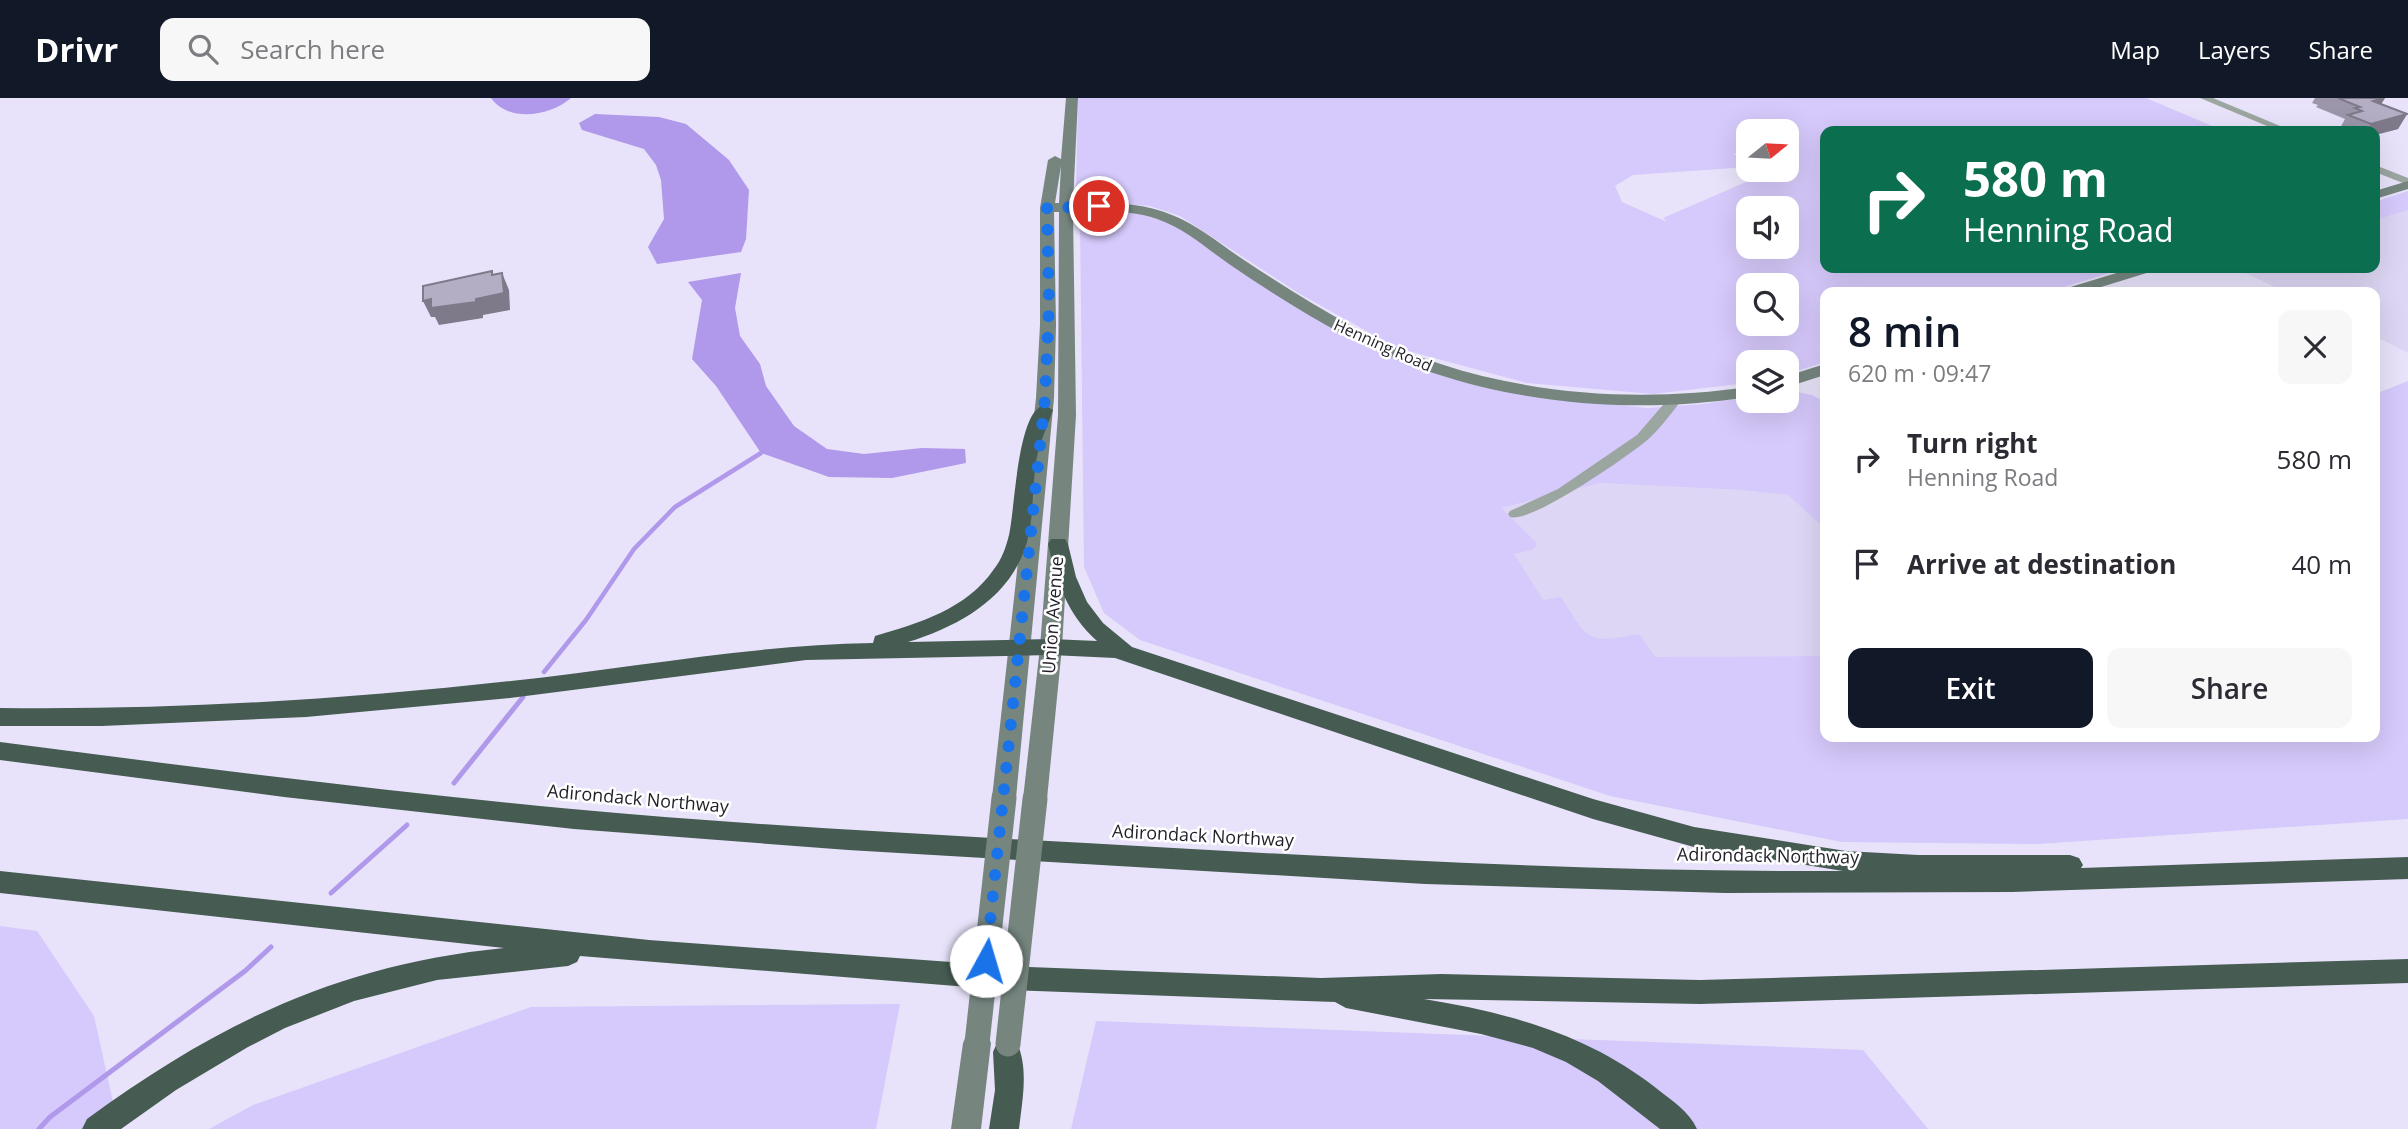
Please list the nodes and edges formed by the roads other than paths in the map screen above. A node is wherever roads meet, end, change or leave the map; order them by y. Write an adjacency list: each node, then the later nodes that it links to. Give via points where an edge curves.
1 (1072, 98): 8 (main road, Union Avenue)
2 (2205, 98): 4 (street)
3 (1056, 123): 9 (main road, Union Avenue)
4 (2275, 126)
5 (2380, 170): 6 (street)
6 (2408, 183): 7 (main road)
7 (2380, 193)
8 (1067, 207): 9 (main road, Henning Road); 15 (main road, Henning Road, via 1119,206 1161,214 1329,322 1415,362 1547,393); 18 (main road, Union Avenue, via 1068,393)
9 (1047, 208): 16 (main road, Union Avenue)
10 (2132, 273): 11 (main road)
11 (2086, 287)
12 (1820, 371): 13 (main road)
13 (1799, 378)
14 (1736, 393): 15 (main road, Henning Road)
15 (1674, 401): 17 (street, via 1642,438 1563,492)
16 (1044, 410): 20 (main road, Union Avenue); 21 (highway, via 1027,458 1013,554 989,588 960,613 918,632)
17 (1516, 514)
18 (1058, 544): 19 (main road, Union Avenue); 22 (highway, via 1069,586 1084,617 1110,641)
19 (1051, 647): 20 (highway); 22 (highway, via 1101,648); 31 (main road, Union Avenue, bridge)
20 (1021, 649): 21 (highway); 33 (main road, Union Avenue, bridge)
21 (801, 652): 23 (highway, via 335,707 127,718)
22 (1147, 660): 26 (highway, via 1593,809 1733,845 1846,861 2160,866)
23 (0, 717)
24 (0, 751): 26 (highway, Adirondack Northway, via 574,819 848,840 1384,870 1725,882)
25 (2408, 868): 26 (highway, Adirondack Northway)
26 (2250, 875)
27 (0, 882): 28 (highway)
28 (649, 952): 30 (highway, via 1006,978); 32 (highway, via 493,961 368,984 254,1029 176,1073)
29 (2408, 971): 30 (highway, via 1724,992 1441,986)
30 (1321, 990): 36 (highway, via 1488,1024 1557,1044 1612,1074)
31 (1008, 1048): 34 (main road, Union Avenue); 35 (highway)
32 (97, 1129)
33 (966, 1129)
34 (992, 1129)
35 (1004, 1129)
36 (1682, 1129)

